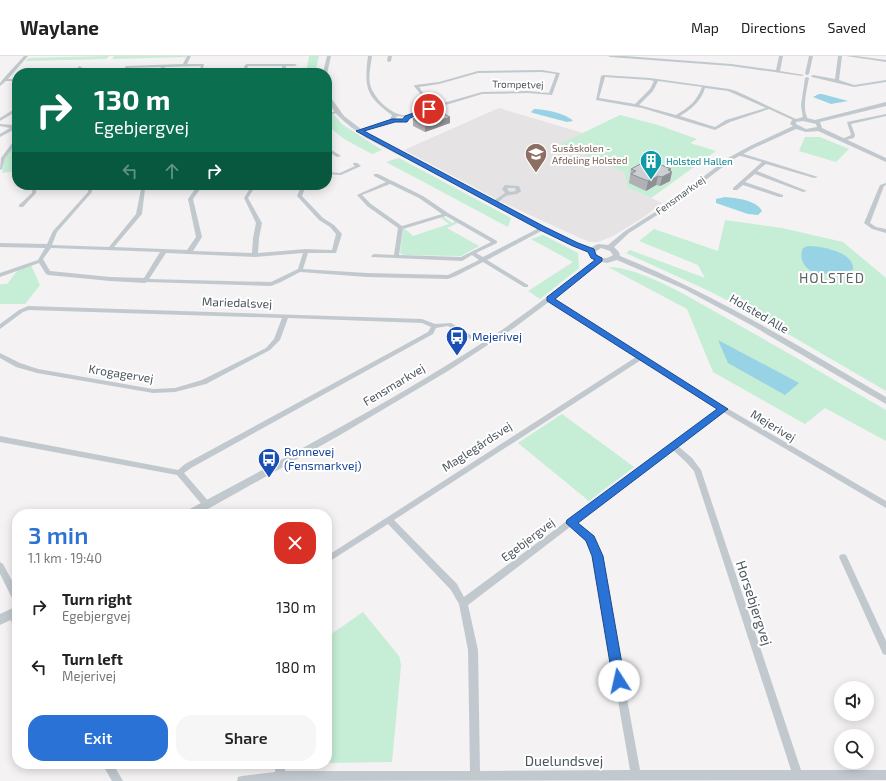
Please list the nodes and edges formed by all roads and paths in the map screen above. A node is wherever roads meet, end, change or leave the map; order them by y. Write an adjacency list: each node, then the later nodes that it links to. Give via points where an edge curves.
1 (10, 56): 13 (street)
2 (26, 56): 22 (street)
3 (190, 56): 18 (street)
4 (329, 56): 27 (street)
5 (370, 56): 48 (street, via 370,88 378,101)
6 (390, 56): 15 (street)
7 (610, 56): 14 (street, via 668,61)
8 (713, 56): 17 (street)
9 (781, 56): 29 (street)
10 (811, 56): 30 (street)
11 (840, 56): 34 (street)
12 (848, 56): 16 (street)
13 (2, 57)
14 (673, 58): 17 (street)
15 (389, 61)
16 (886, 61)
17 (714, 63): 29 (street)
18 (185, 65): 21 (street); 24 (street, via 203,65)
19 (284, 65): 20 (street); 25 (street); 26 (street)
20 (296, 65)
21 (164, 66): 23 (street)
22 (15, 68)
23 (125, 68)
24 (202, 68)
25 (246, 68)
26 (284, 68)
27 (326, 68)
28 (12, 71): 31 (street)
29 (778, 72): 30 (street)
30 (807, 76): 34 (street); 51 (street, via 803,105)
31 (4, 80): 32 (street); 36 (street)
32 (12, 80)
33 (656, 80): 37 (street); 41 (street, via 652,90); 41 (street, via 602,76 597,99)
34 (837, 80): 35 (street, via 854,86)
35 (886, 81)
36 (0, 85)
37 (704, 86): 42 (street, via 735,92); 47 (street, via 701,96 690,108)
38 (332, 104): 44 (street)
39 (886, 104): 52 (street)
40 (436, 105): 40 (street, Trompetvej, via 482,93 551,94 558,73 478,72 439,83 416,86); 48 (street, Trompetvej, via 406,117)
41 (636, 105): 47 (street)
42 (769, 108): 47 (street, via 728,121 715,129); 50 (street)
43 (12, 112): 49 (street)
44 (337, 112): 45 (street); 58 (street)
45 (332, 113)
46 (886, 115): 60 (street, via 849,123 852,137)
47 (677, 116)
48 (395, 118): 58 (street)
49 (0, 120)
50 (796, 120): 51 (street); 55 (street, via 793,124)
51 (807, 120): 52 (street)
52 (815, 122): 57 (street, via 820,125)
53 (0, 125): 54 (street)
54 (12, 126)
55 (796, 127): 57 (street); 63 (street, Fensmarkvej)
56 (12, 128): 59 (street)
57 (818, 129): 60 (street)
58 (359, 131): 86 (street)
59 (0, 136)
60 (842, 140): 65 (street)
61 (12, 146): 68 (street, via 3,158)
62 (332, 151): 64 (street)
63 (739, 154): 66 (street); 94 (street, Fensmarkvej, via 719,166 668,206 627,232)
64 (339, 156)
65 (886, 160)
66 (765, 162): 69 (street); 72 (street)
67 (355, 164): 70 (street, via 359,166 341,174)
68 (0, 169)
69 (755, 172): 74 (street); 83 (street)
70 (332, 173)
71 (376, 175): 73 (street)
72 (816, 177)
73 (390, 182): 88 (street, via 421,197); 89 (street, via 359,195)
74 (743, 183): 76 (street); 85 (street)
75 (886, 184): 91 (street, via 882,185 867,223)
76 (735, 189)
77 (34, 190): 87 (street)
78 (90, 190): 93 (street, via 55,232)
79 (143, 190): 95 (street, via 139,214)
80 (197, 190): 99 (street, via 190,199 199,237)
81 (251, 190): 101 (street, via 246,198 259,223)
82 (302, 190): 98 (street, via 299,196 339,234 334,252)
83 (805, 191)
84 (508, 193): 86 (street)
85 (781, 196)
86 (494, 203): 90 (street)
87 (21, 206)
88 (446, 214): 89 (street); 100 (street, via 495,242)
89 (401, 228): 103 (street)
90 (543, 228): 96 (street); 105 (street)
91 (886, 231)
92 (0, 245): 93 (street)
93 (49, 246): 95 (street); 107 (street)
94 (610, 247): 96 (street, via 598,246); 104 (street, via 617,253)
95 (111, 248): 97 (street)
96 (591, 250): 106 (street, via 593,257)
97 (164, 251): 99 (street); 110 (street)
98 (306, 251): 101 (street); 108 (street)
99 (189, 252): 101 (street)
100 (472, 253): 103 (street, via 462,259); 105 (street)
101 (255, 254)
102 (374, 256): 103 (street)
103 (396, 257)
104 (616, 257): 106 (street); 119 (street, Holsted Alle, via 710,299)
105 (483, 260): 108 (street, via 448,276); 111 (street)
106 (600, 260): 112 (street, Fensmarkvej)
107 (39, 261): 109 (street); 110 (street, via 48,273)
108 (300, 270): 110 (street, via 271,284)
109 (0, 275)
110 (146, 281)
111 (526, 286)
112 (550, 299): 118 (street, Mejerivej); 124 (street, Fensmarkvej, via 481,347 379,410)
113 (286, 316): 114 (street, Mariedalsvej, via 422,321); 115 (street, Mariedalsvej, via 28,308); 117 (street, Krogagervej, via 278,340 268,349 204,382 175,390 153,391 37,372 18,365)
114 (434, 326): 116 (street, Mariedalsvej, via 449,324); 123 (street, via 430,334)
115 (0, 328)
116 (474, 339)
117 (0, 354)
118 (640, 357): 120 (street, Mejerivej); 127 (street, Maglegårdsvej)
119 (886, 401)
120 (723, 409): 122 (street, Egebjergvej); 125 (street, Mejerivej)
121 (0, 439): 123 (street)
122 (673, 446): 128 (street, Egebjergvej); 140 (street, Horsebjergvej, via 697,470)
123 (179, 472): 124 (street)
124 (207, 505): 126 (street, Fensmarkvej)
125 (886, 505)
126 (199, 509)
127 (389, 520): 129 (street, Maglegårdsvej); 133 (street, via 454,587)
128 (571, 523): 133 (street, Egebjergvej); 139 (street, via 590,539 598,556)
129 (332, 557)
130 (843, 557): 136 (street)
131 (0, 566): 132 (street)
132 (12, 589)
133 (463, 603): 143 (street, via 473,650)
134 (12, 617): 135 (street)
135 (0, 620)
136 (886, 651)
137 (110, 769): 144 (street)
138 (280, 769): 142 (street)
139 (636, 775): 140 (street, Duelundsvej); 143 (street, Duelundsvej)
140 (798, 775): 141 (street, Duelundsvej)
141 (886, 775)
142 (280, 776): 143 (street, Duelundsvej); 145 (street, Duelundsvej)
143 (475, 776)
144 (118, 781)
145 (242, 781)

